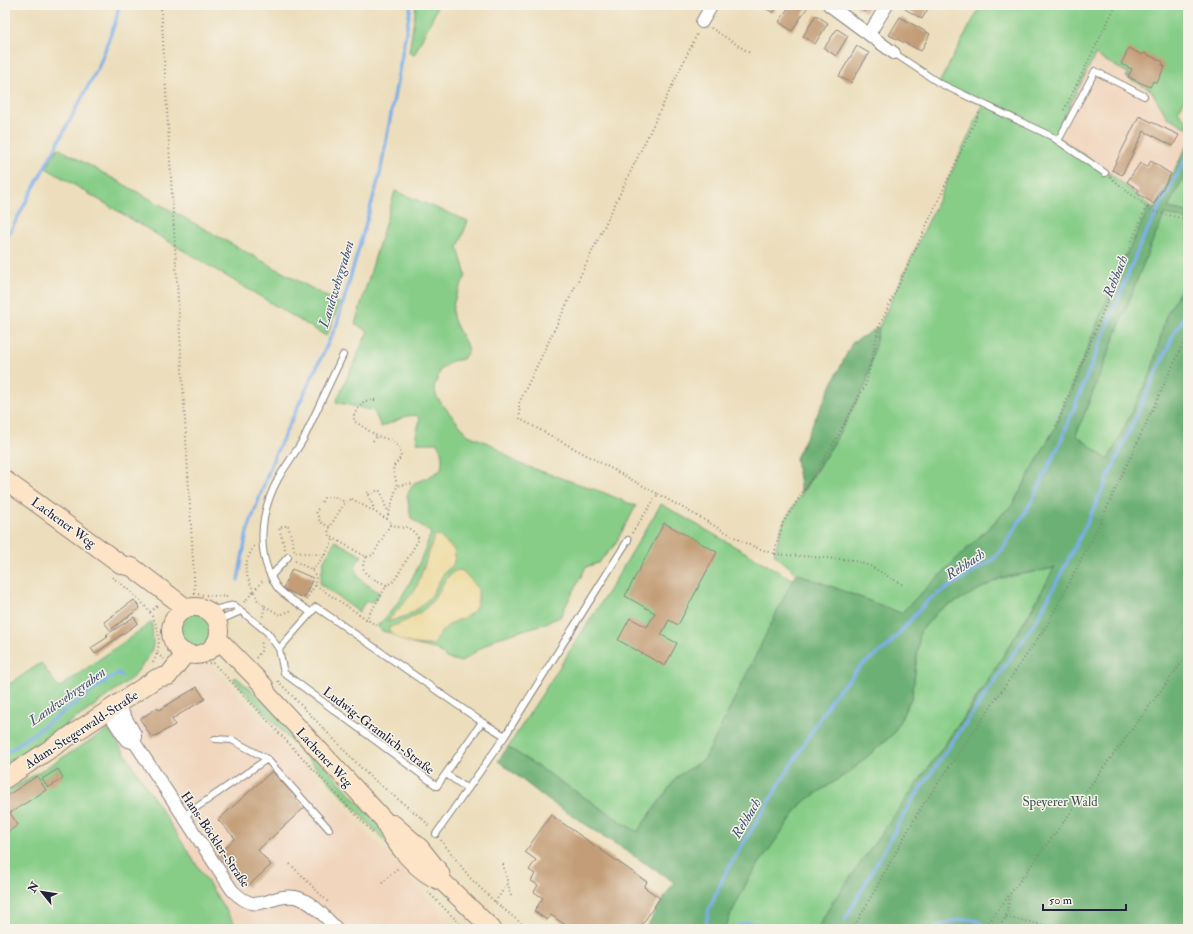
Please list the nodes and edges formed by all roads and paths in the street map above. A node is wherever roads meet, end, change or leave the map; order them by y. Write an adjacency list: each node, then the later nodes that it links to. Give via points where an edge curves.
1 (162, 5): 51 (path)
2 (712, 5): 6 (street)
3 (829, 5): 7 (street)
4 (887, 5): 7 (street)
5 (1116, 5): 12 (path)
6 (702, 22): 8 (path); 26 (path, via 519,402 520,419)
7 (869, 34): 9 (street)
8 (750, 53)
9 (894, 53): 11 (lane, via 939,83)
10 (1144, 96): 13 (lane, via 1095,70)
11 (983, 105): 13 (lane); 38 (path, via 879,327 866,384 834,443 783,523)
12 (1061, 115)
13 (1058, 141): 14 (lane)
14 (1105, 173): 15 (path)
15 (1146, 207): 16 (path, via 1152,211); 20 (path)
16 (1188, 220)
17 (1188, 333): 90 (path, via 1097,529 1047,625 919,811)
18 (343, 355): 35 (lane, via 303,439 278,480 266,506)
19 (375, 400): 21 (path, via 364,401 354,414 354,421)
20 (1056, 426)
21 (376, 436): 22 (path); 25 (path, via 391,440 400,447 401,458 393,467)
22 (373, 441)
23 (5, 480): 51 (main road, Lachener Weg, via 122,565 132,567)
24 (414, 482): 25 (path)
25 (397, 486): 31 (path)
26 (658, 494): 37 (path); 38 (path, via 747,544)
27 (322, 502): 28 (path, via 324,498 333,496)
28 (345, 502): 30 (path, via 352,499); 34 (path)
29 (318, 509): 34 (path, via 316,511 320,522)
30 (373, 511): 31 (path, via 367,493 378,490); 32 (path)
31 (390, 511): 32 (path)
32 (387, 519): 33 (path)
33 (391, 524): 40 (path, via 373,555); 46 (path, via 401,528 407,527 419,539 394,581)
34 (330, 527): 36 (path, via 330,536)
35 (262, 532): 43 (lane, via 265,560); 43 (path, via 246,562 245,574 254,591)
36 (334, 538): 39 (path); 40 (path)
37 (628, 540): 67 (lane)
38 (774, 554): 45 (path, via 852,560 870,566)
39 (324, 555): 41 (path, via 295,552 288,525 279,528); 42 (path)
40 (366, 557): 46 (path, via 362,564 367,575)
41 (288, 558): 42 (path); 43 (lane)
42 (312, 570): 44 (path, via 316,576)
43 (270, 575): 49 (lane, via 278,589)
44 (315, 585): 49 (path); 54 (path)
45 (903, 585)
46 (388, 586): 54 (path)
47 (130, 590): 62 (path, via 150,612 157,626 160,638)
48 (229, 597): 51 (path)
49 (303, 605): 50 (path, via 280,615); 53 (lane)
50 (265, 606)
51 (185, 607): 56 (main road, via 198,606); 58 (main road, via 171,633)
52 (241, 611): 56 (lane); 56 (lane, Ludwig-Gramlich-Straße, via 234,605); 57 (lane, Ludwig-Gramlich-Straße, via 267,632)
53 (311, 613): 57 (lane); 66 (lane, via 316,607)
54 (366, 620): 55 (path)
55 (377, 626)
56 (214, 630): 58 (main road, via 199,655); 63 (main road, Lachener Weg, via 264,686)
57 (279, 649): 70 (lane, Ludwig-Gramlich-Straße, via 284,673 437,786)
58 (181, 650): 62 (main road, Adam-Stegerwald-Straße)
59 (1188, 654): 81 (path)
60 (255, 658): 61 (path)
61 (261, 663)
62 (154, 672): 65 (main road, Adam-Stegerwald-Straße)
63 (272, 687): 75 (path, via 368,775 425,821); 88 (main road, Lachener Weg, via 384,820 393,824 420,848 440,873 443,882)
64 (240, 691): 76 (path)
65 (113, 709): 71 (main road, Adam-Stegerwald-Straße); 73 (street, Hans-Böckler-Straße, via 136,734 135,743)
66 (482, 722): 67 (lane); 70 (lane, Ludwig-Gramlich-Straße)
67 (505, 736): 72 (lane)
68 (215, 739): 69 (lane, via 232,740)
69 (267, 759): 73 (lane); 74 (lane)
70 (446, 774): 72 (lane)
71 (5, 780)
72 (468, 789): 75 (lane)
73 (184, 816): 86 (street, Hans-Böckler-Straße, via 239,898 261,904 296,898 311,905)
74 (329, 829)
75 (436, 834): 83 (path, via 471,879)
76 (375, 835)
77 (290, 864): 84 (path)
78 (502, 864): 79 (path)
79 (508, 883): 82 (path); 83 (path)
80 (424, 887): 87 (path)
81 (1010, 895): 85 (path); 91 (path)
82 (511, 896)
83 (495, 902): 89 (path)
84 (330, 904)
85 (1006, 917): 92 (path); 93 (path)
86 (337, 929)
87 (466, 929)
88 (492, 929)
89 (528, 929)
90 (854, 929)
91 (984, 929)
92 (997, 929)
93 (1062, 929)

